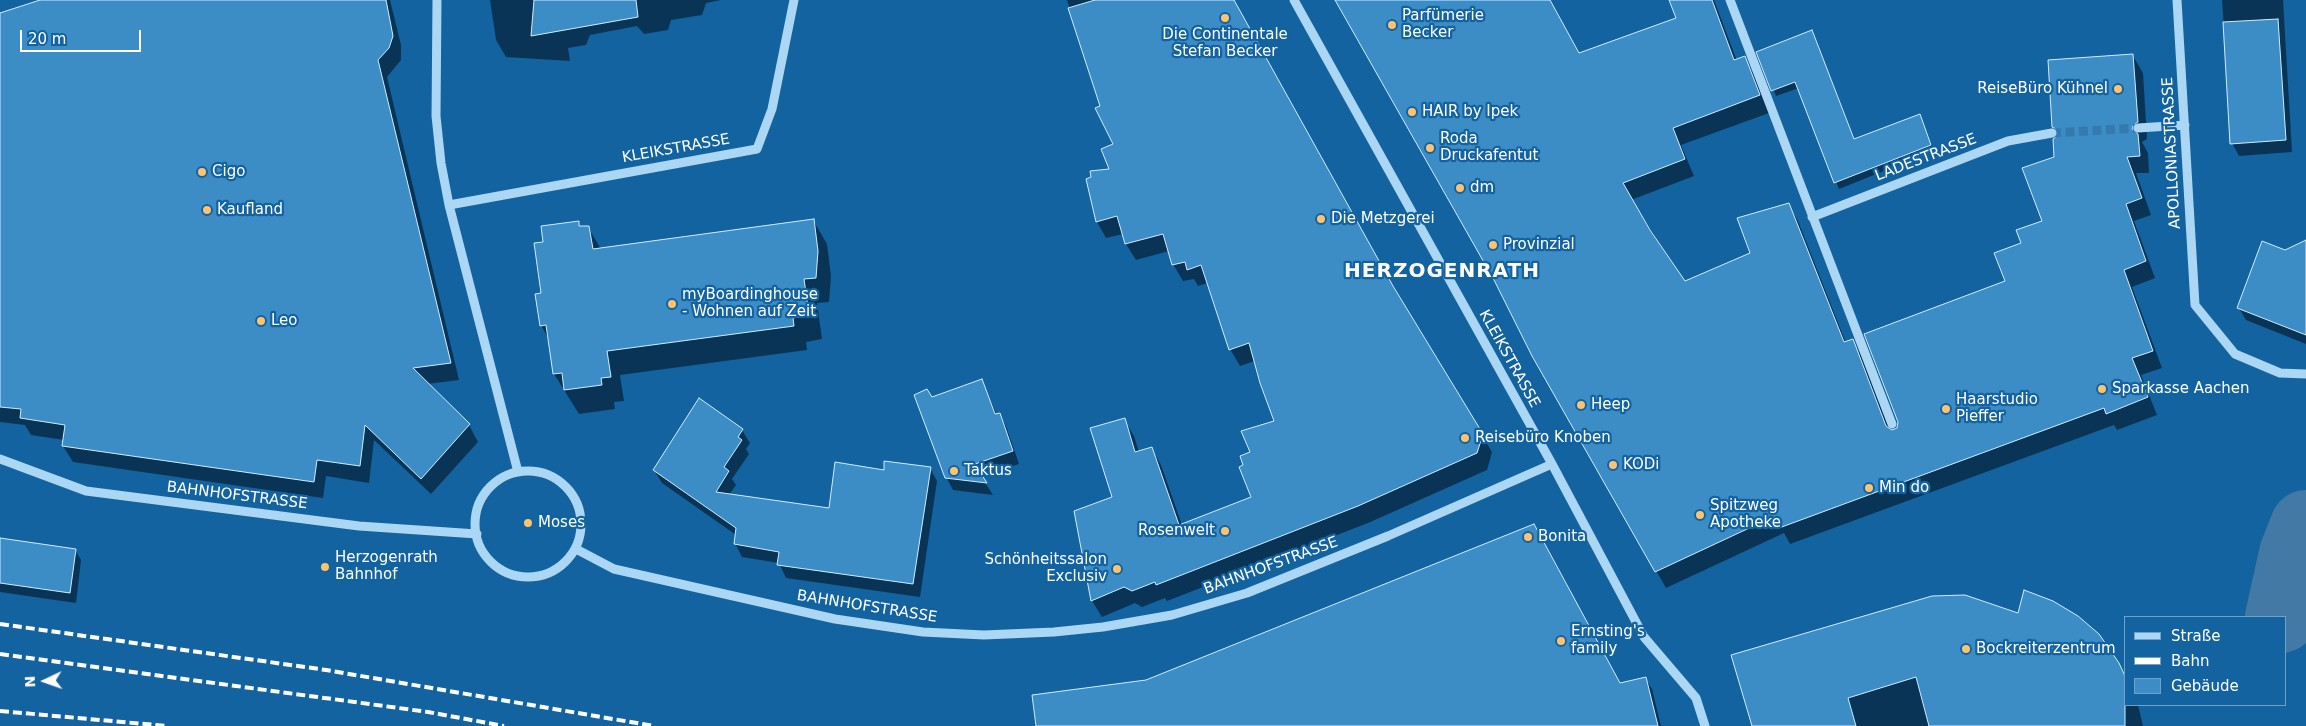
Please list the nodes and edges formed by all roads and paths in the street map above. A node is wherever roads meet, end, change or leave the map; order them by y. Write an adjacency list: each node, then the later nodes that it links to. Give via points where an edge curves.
1 (437, 0): 9 (street, via 436,116)
2 (794, 0): 9 (street, KLEIKSTRASSE, via 772,109 757,148)
3 (1294, 0): 14 (street, KLEIKSTRASSE)
4 (1730, 0): 10 (street)
5 (2176, 0): 6 (street, APOLLONIASTRASSE)
6 (2185, 125): 7 (street); 11 (street, APOLLONIASTRASSE, via 2195,305 2235,354 2280,372)
7 (2138, 128)
8 (2052, 133): 10 (street, LADESTRASSE, via 2008,141)
9 (449, 205): 15 (street)
10 (1812, 217): 12 (street)
11 (2306, 374)
12 (1892, 424)
13 (0, 459): 16 (street, BAHNHOFSTRASSE, via 86,491 359,526)
14 (1552, 464): 17 (street, BAHNHOFSTRASSE, via 1372,543 1247,593 1172,615 1054,632 984,635 923,632 835,619 614,569); 18 (street, KLEIKSTRASSE, via 1644,637 1696,698)
15 (518, 472): 16 (street, via 489,488 480,502); 17 (street, via 551,476 575,499 581,515)
16 (477, 534): 17 (street, via 482,550 492,563 521,577 552,571 566,562)
17 (576, 548)
18 (1705, 726)

